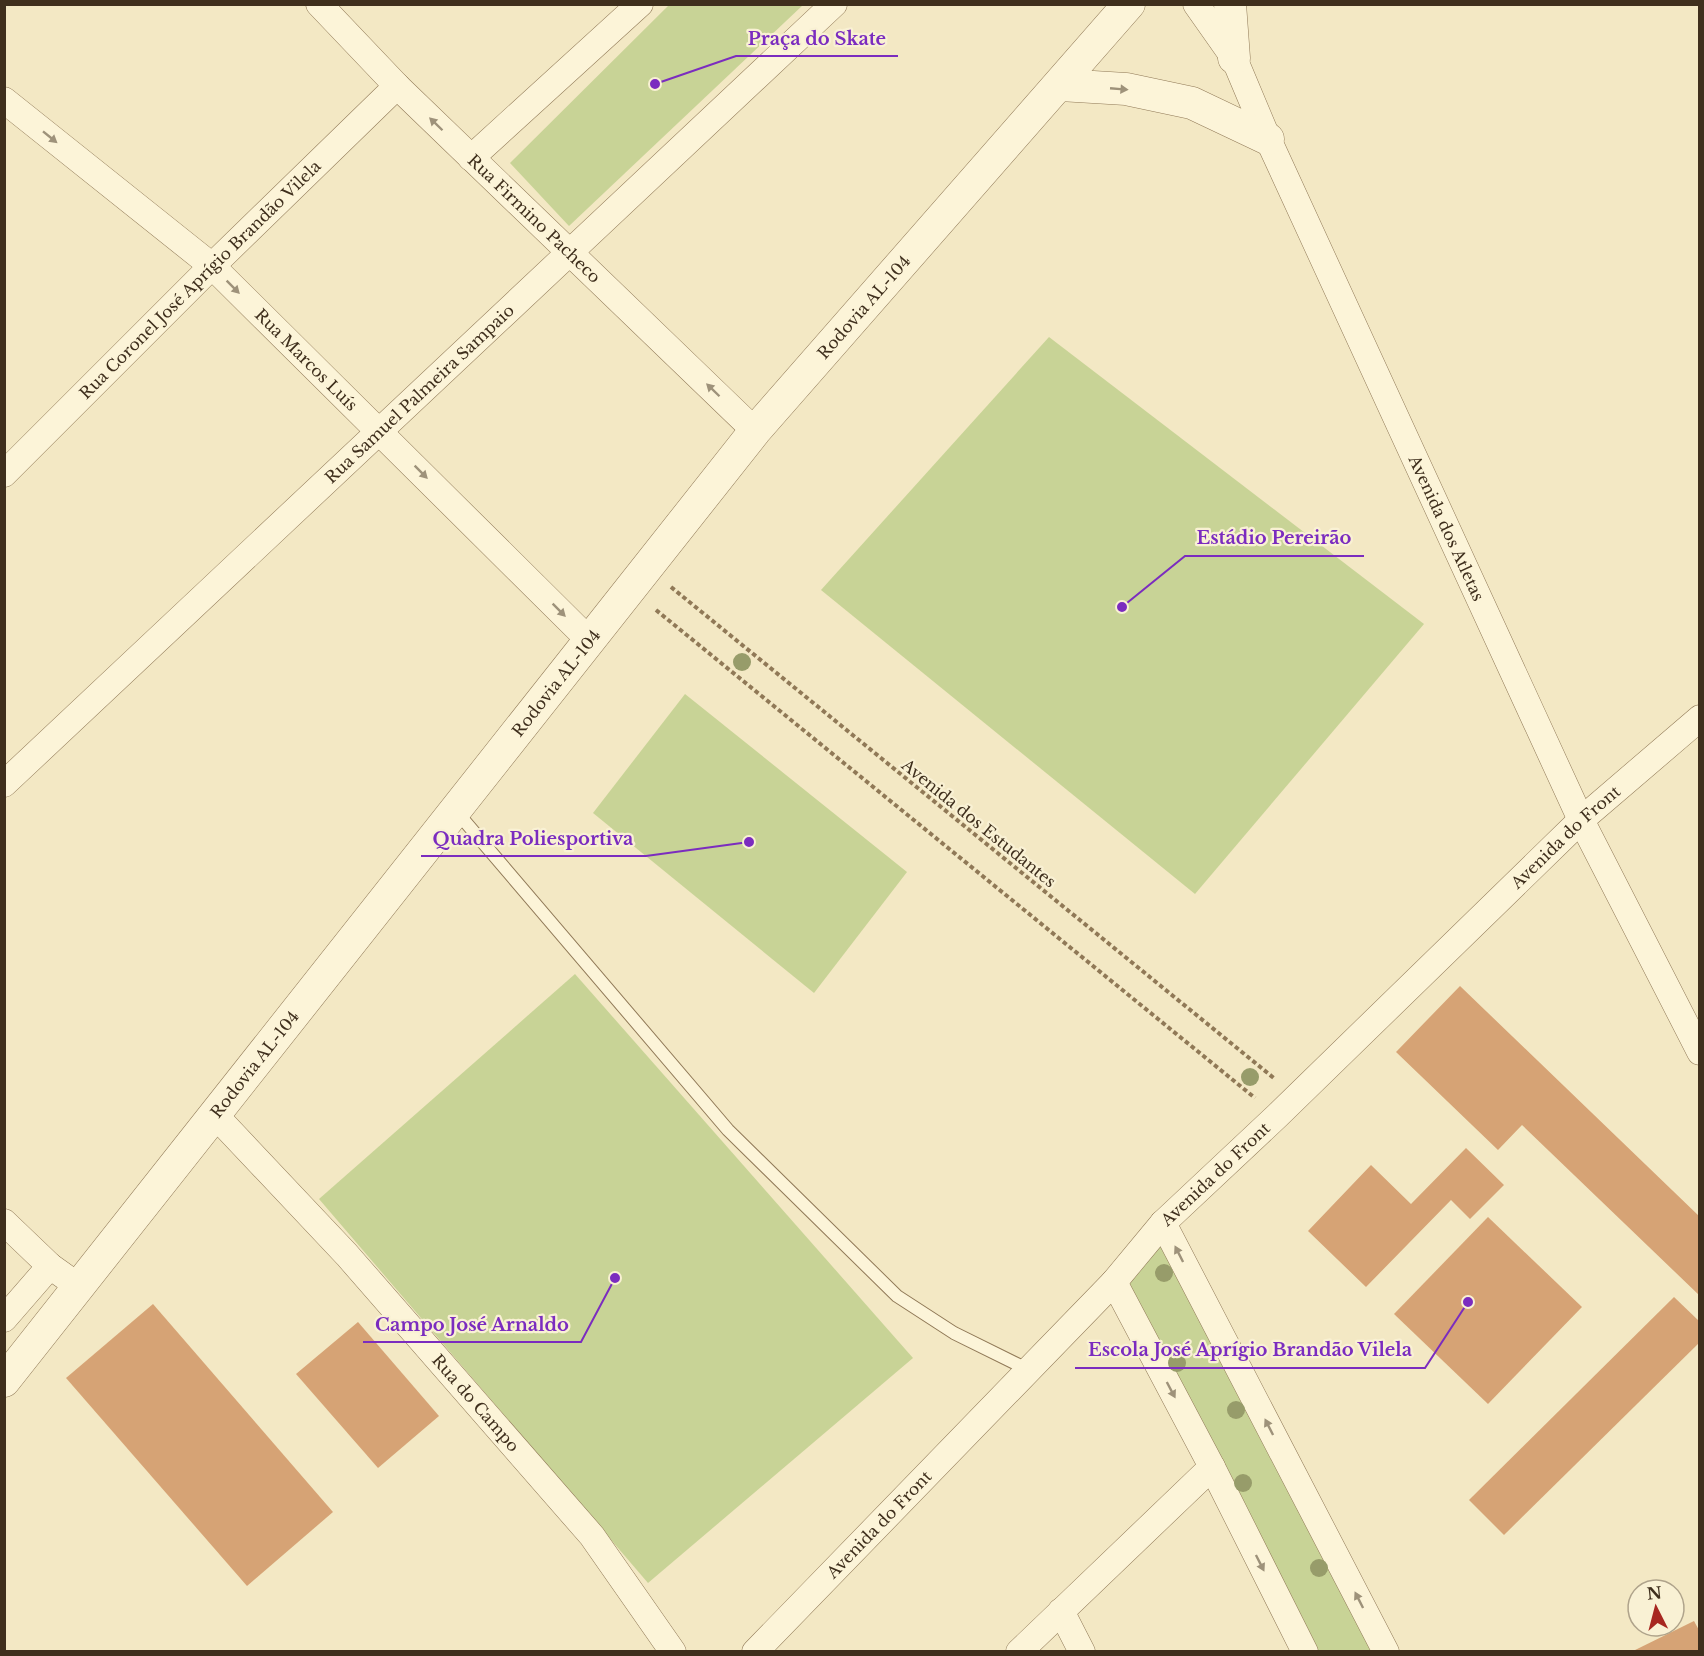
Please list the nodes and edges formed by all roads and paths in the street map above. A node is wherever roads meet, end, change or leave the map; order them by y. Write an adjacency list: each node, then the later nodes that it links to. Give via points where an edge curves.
1 (319, 4): 9 (street, Rua Firmino Pacheco)
2 (640, 4): 12 (street)
3 (834, 4): 13 (street, Rua Samuel Palmeira Sampaio)
4 (1129, 4): 8 (street, Rodovia AL-104)
5 (1196, 4): 7 (street, Avenida dos Atletas)
6 (1230, 4): 7 (street)
7 (1234, 58): 11 (street, Avenida dos Atletas)
8 (1060, 84): 11 (street, one-way to 11, via 1126,89 1192,103); 16 (street, Rodovia AL-104)
9 (397, 86): 12 (street, Rua Firmino Pacheco, one-way to 9); 14 (street, Rua Coronel José Aprígio Brandão Vilela)
10 (4, 100): 14 (street, Rua Marcos Luís, one-way to 14)
11 (1268, 139): 23 (street, Avenida dos Atletas)
12 (471, 158): 13 (street, Rua Firmino Pacheco)
13 (570, 252): 15 (street, Rua Samuel Palmeira Sampaio); 16 (street, Rua Firmino Pacheco, one-way to 13)
14 (212, 266): 15 (street, Rua Marcos Luís, one-way to 15); 17 (street, Rua Coronel José Aprígio Brandão Vilela)
15 (380, 431): 19 (street, Rua Marcos Luís, one-way to 19); 21 (street, Rua Samuel Palmeira Sampaio)
16 (755, 431): 18 (street, Rodovia AL-104)
17 (4, 474)
18 (638, 578): 19 (street, Rodovia AL-104); 25 (path, Avenida dos Estudantes); 27 (path)
19 (590, 641): 22 (street, Rodovia AL-104)
20 (1700, 718): 23 (street, Avenida do Front)
21 (4, 784)
22 (455, 810): 26 (street, Rodovia AL-104); 34 (lane, via 728,1130 897,1296 954,1333)
23 (1581, 820): 24 (street, Avenida dos Atletas); 25 (street, Avenida do Front)
24 (1700, 1052)
25 (1296, 1096): 27 (street, Avenida do Front)
26 (214, 1114): 32 (street, Rodovia AL-104); 38 (street, Rua do Campo, via 347,1255 592,1536)
27 (1277, 1116): 29 (street, Avenida do Front)
28 (4, 1222): 30 (street)
29 (1163, 1223): 31 (street, Avenida do Front); 43 (street, one-way to 29)
30 (50, 1266): 32 (street); 33 (street)
31 (1114, 1282): 34 (street, Avenida do Front); 36 (street, one-way to 36)
32 (78, 1286): 35 (street, Rodovia AL-104)
33 (4, 1319)
34 (1029, 1370): 39 (street, Avenida do Front)
35 (4, 1381)
36 (1212, 1467): 37 (street); 42 (street, one-way to 42)
37 (1061, 1611): 40 (street); 41 (street)
38 (673, 1652)
39 (755, 1652)
40 (1019, 1652)
41 (1082, 1652)
42 (1305, 1652)
43 (1386, 1652)

